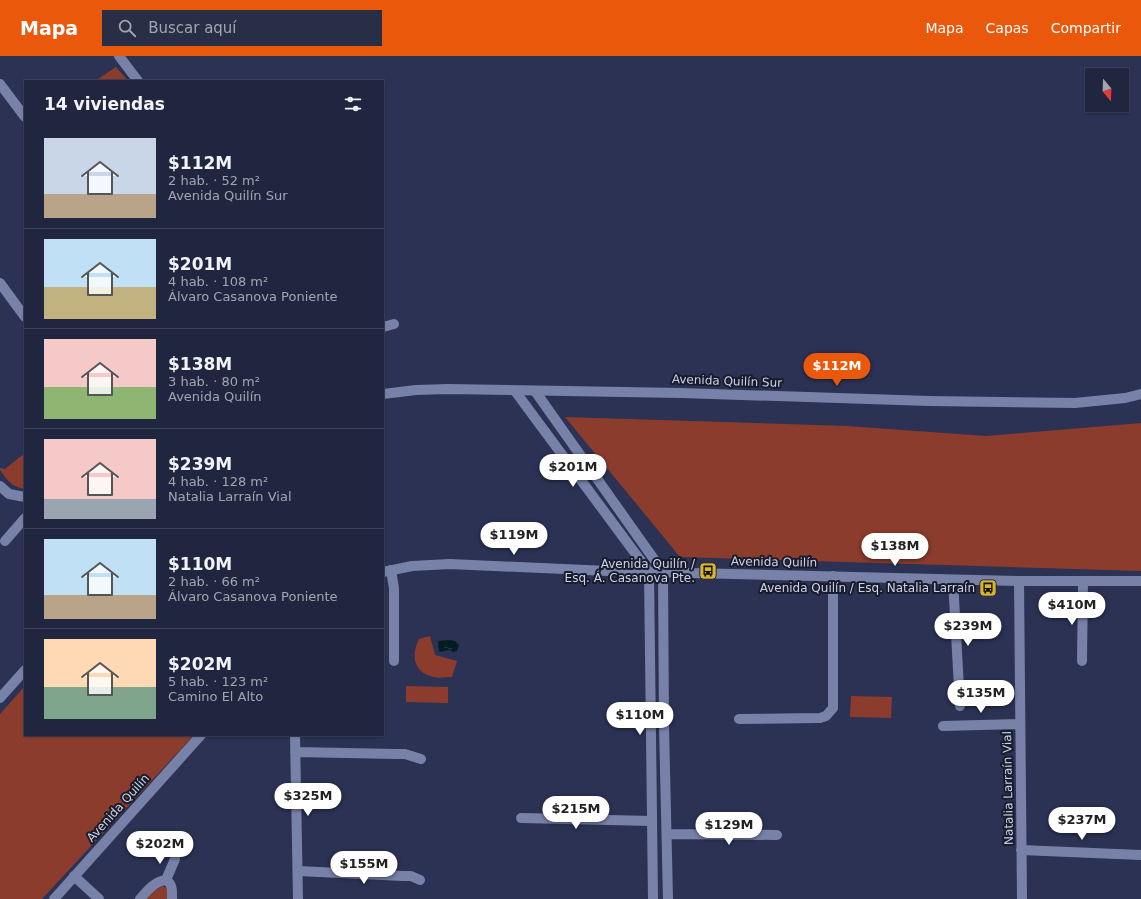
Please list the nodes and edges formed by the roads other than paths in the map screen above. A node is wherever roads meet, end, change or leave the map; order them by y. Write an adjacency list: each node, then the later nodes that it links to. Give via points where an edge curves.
1 (119, 56): 2 (street)
2 (137, 80)
3 (0, 84): 4 (street)
4 (24, 116)
5 (0, 283): 6 (street)
6 (24, 316)
7 (394, 324): 8 (street)
8 (384, 327)
9 (515, 391): 10 (street, Avenida Quilín Sur); 11 (street, Avenida Quilín Sur, via 448,389); 18 (street)
10 (535, 391): 12 (street, Avenida Quilín Sur, via 1075,403); 19 (street)
11 (384, 394)
12 (1141, 394)
13 (0, 486): 14 (street, via 9,494)
14 (24, 497)
15 (24, 519): 16 (street)
16 (5, 541)
17 (387, 571): 18 (street, Avenida Quilín, via 423,564 450,564); 25 (street, via 394,588)
18 (649, 572): 19 (street, Avenida Quilín); 38 (street)
19 (663, 572): 20 (street, Avenida Quilín); 39 (street)
20 (833, 576): 21 (street, Avenida Quilín); 30 (street, via 834,708 820,718)
21 (953, 580): 22 (street, Avenida Quilín); 29 (street)
22 (1019, 581): 24 (street, Avenida Quilín); 31 (street, Natalia Larraín Vial)
23 (1141, 581): 24 (street, Avenida Quilín)
24 (1083, 582): 26 (street)
25 (394, 661)
26 (1082, 661)
27 (24, 671): 28 (street)
28 (0, 698)
29 (960, 706)
30 (739, 719)
31 (1020, 724): 32 (street); 41 (street, Natalia Larraín Vial)
32 (943, 726)
33 (200, 736): 45 (street, Avenida Quilín)
34 (295, 736): 35 (street)
35 (295, 752): 36 (street, via 400,754); 44 (street)
36 (421, 759)
37 (521, 818): 38 (street)
38 (652, 821): 53 (street)
39 (666, 834): 40 (street); 54 (street)
40 (777, 835)
41 (1021, 850): 42 (street); 55 (street, Natalia Larraín Vial)
42 (1141, 855)
43 (175, 859): 46 (street)
44 (298, 871): 47 (street, via 411,876); 52 (street)
45 (74, 876): 48 (street, Avenida Quilín); 49 (street)
46 (166, 880): 50 (street, via 153,886); 51 (street, via 172,886)
47 (420, 880)
48 (54, 899)
49 (99, 899)
50 (140, 899)
51 (172, 899)
52 (298, 899)
53 (653, 899)
54 (668, 899)
55 (1022, 899)

